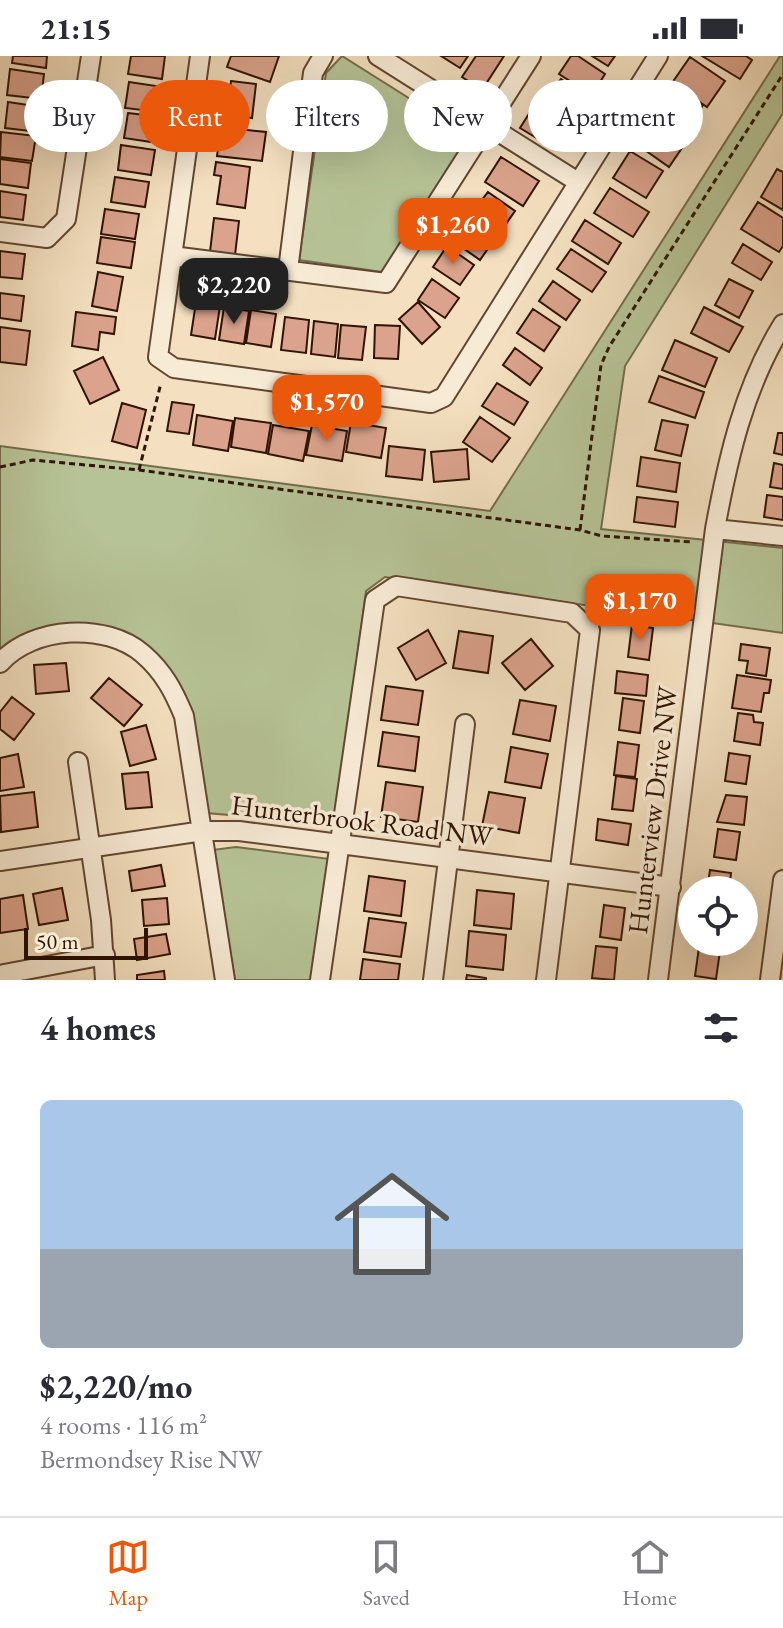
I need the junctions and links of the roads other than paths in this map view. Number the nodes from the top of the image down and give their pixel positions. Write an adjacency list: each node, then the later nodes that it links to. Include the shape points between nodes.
1 (91, 56): 12 (street, via 66,219 47,238)
2 (200, 56): 13 (street)
3 (323, 56): 14 (street, via 313,73)
4 (378, 56): 7 (street)
5 (531, 56): 8 (street)
6 (658, 56): 11 (street)
7 (415, 80)
8 (512, 84)
9 (512, 142): 11 (street)
10 (468, 152): 14 (street, via 386,283)
11 (578, 182): 13 (street, via 444,397 431,403 174,368 158,357)
12 (0, 232)
13 (172, 256): 14 (street)
14 (288, 270)
15 (783, 324): 16 (street, Hunterview Drive NW, via 739,421)
16 (715, 529): 17 (street); 28 (street, Hunterview Drive NW)
17 (783, 536)
18 (0, 663): 21 (street, via 31,640 71,632 107,637 142,653 172,686 184,716)
19 (465, 724): 24 (street)
20 (78, 762): 23 (street)
21 (203, 831): 22 (street, Hunterbrook Road NW); 23 (street, Hunterbrook Road NW); 32 (street)
22 (339, 842): 24 (street, Hunterbrook Road NW); 26 (street, via 375,600 396,586 572,613 590,630); 33 (street)
23 (91, 848): 25 (street, Hunterbrook Road NW); 29 (street)
24 (448, 858): 26 (street, Hunterbrook Road NW); 34 (street)
25 (0, 861)
26 (560, 873): 28 (street, Hunterbrook Road NW); 35 (street)
27 (783, 880): 37 (street)
28 (671, 887): 36 (street, Hunterview Drive NW)
29 (105, 955): 30 (street); 31 (street)
30 (0, 979)
31 (105, 980)
32 (225, 980)
33 (320, 980)
34 (433, 980)
35 (546, 980)
36 (658, 980)
37 (770, 980)

